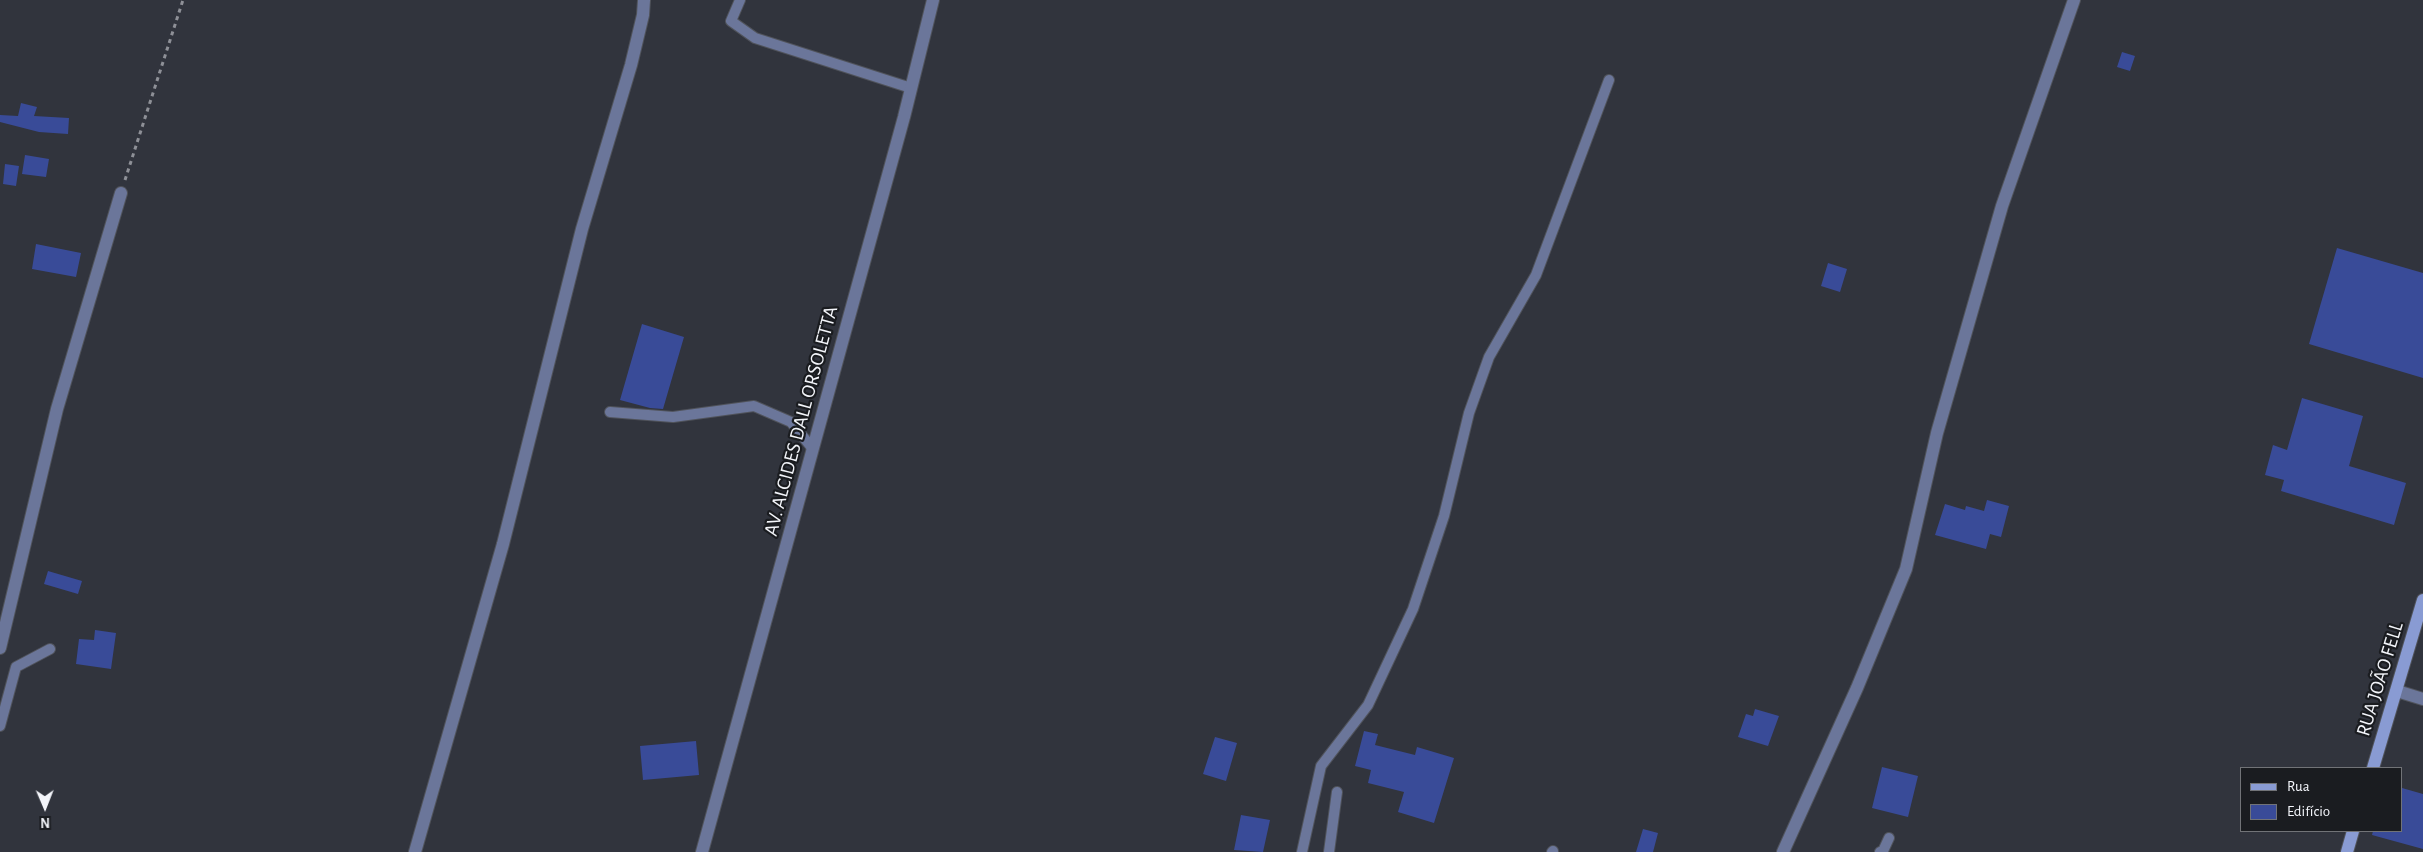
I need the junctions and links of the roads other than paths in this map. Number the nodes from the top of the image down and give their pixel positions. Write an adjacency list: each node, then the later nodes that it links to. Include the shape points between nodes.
1 (644, 0): 20 (street, via 631,65 582,229 503,544)
2 (740, 0): 6 (lane, via 731,21 755,38)
3 (933, 0): 6 (street, AV. ALCIDES DALL ORSOLETTA)
4 (2074, 0): 24 (street, via 2002,206 1936,433 1906,570)
5 (1609, 80): 22 (lane, via 1536,275 1489,357 1469,413 1444,516 1413,609 1368,705 1321,766)
6 (911, 88): 9 (street, AV. ALCIDES DALL ORSOLETTA)
7 (121, 193): 11 (street, via 57,409)
8 (610, 412): 9 (lane, via 673,417 754,406 791,422)
9 (812, 449): 21 (street, AV. ALCIDES DALL ORSOLETTA)
10 (2423, 600): 13 (main road, RUA JOÃO FELL)
11 (0, 648)
12 (50, 649): 15 (lane, via 16,667)
13 (2397, 691): 14 (street); 16 (main road, RUA JOÃO FELL)
14 (2423, 699)
15 (0, 726)
16 (2373, 767)
17 (1337, 792): 23 (lane)
18 (2353, 832): 26 (main road)
19 (1889, 838): 25 (lane)
20 (415, 852)
21 (702, 852)
22 (1302, 852)
23 (1329, 852)
24 (1783, 852)
25 (1880, 852)
26 (2347, 852)

